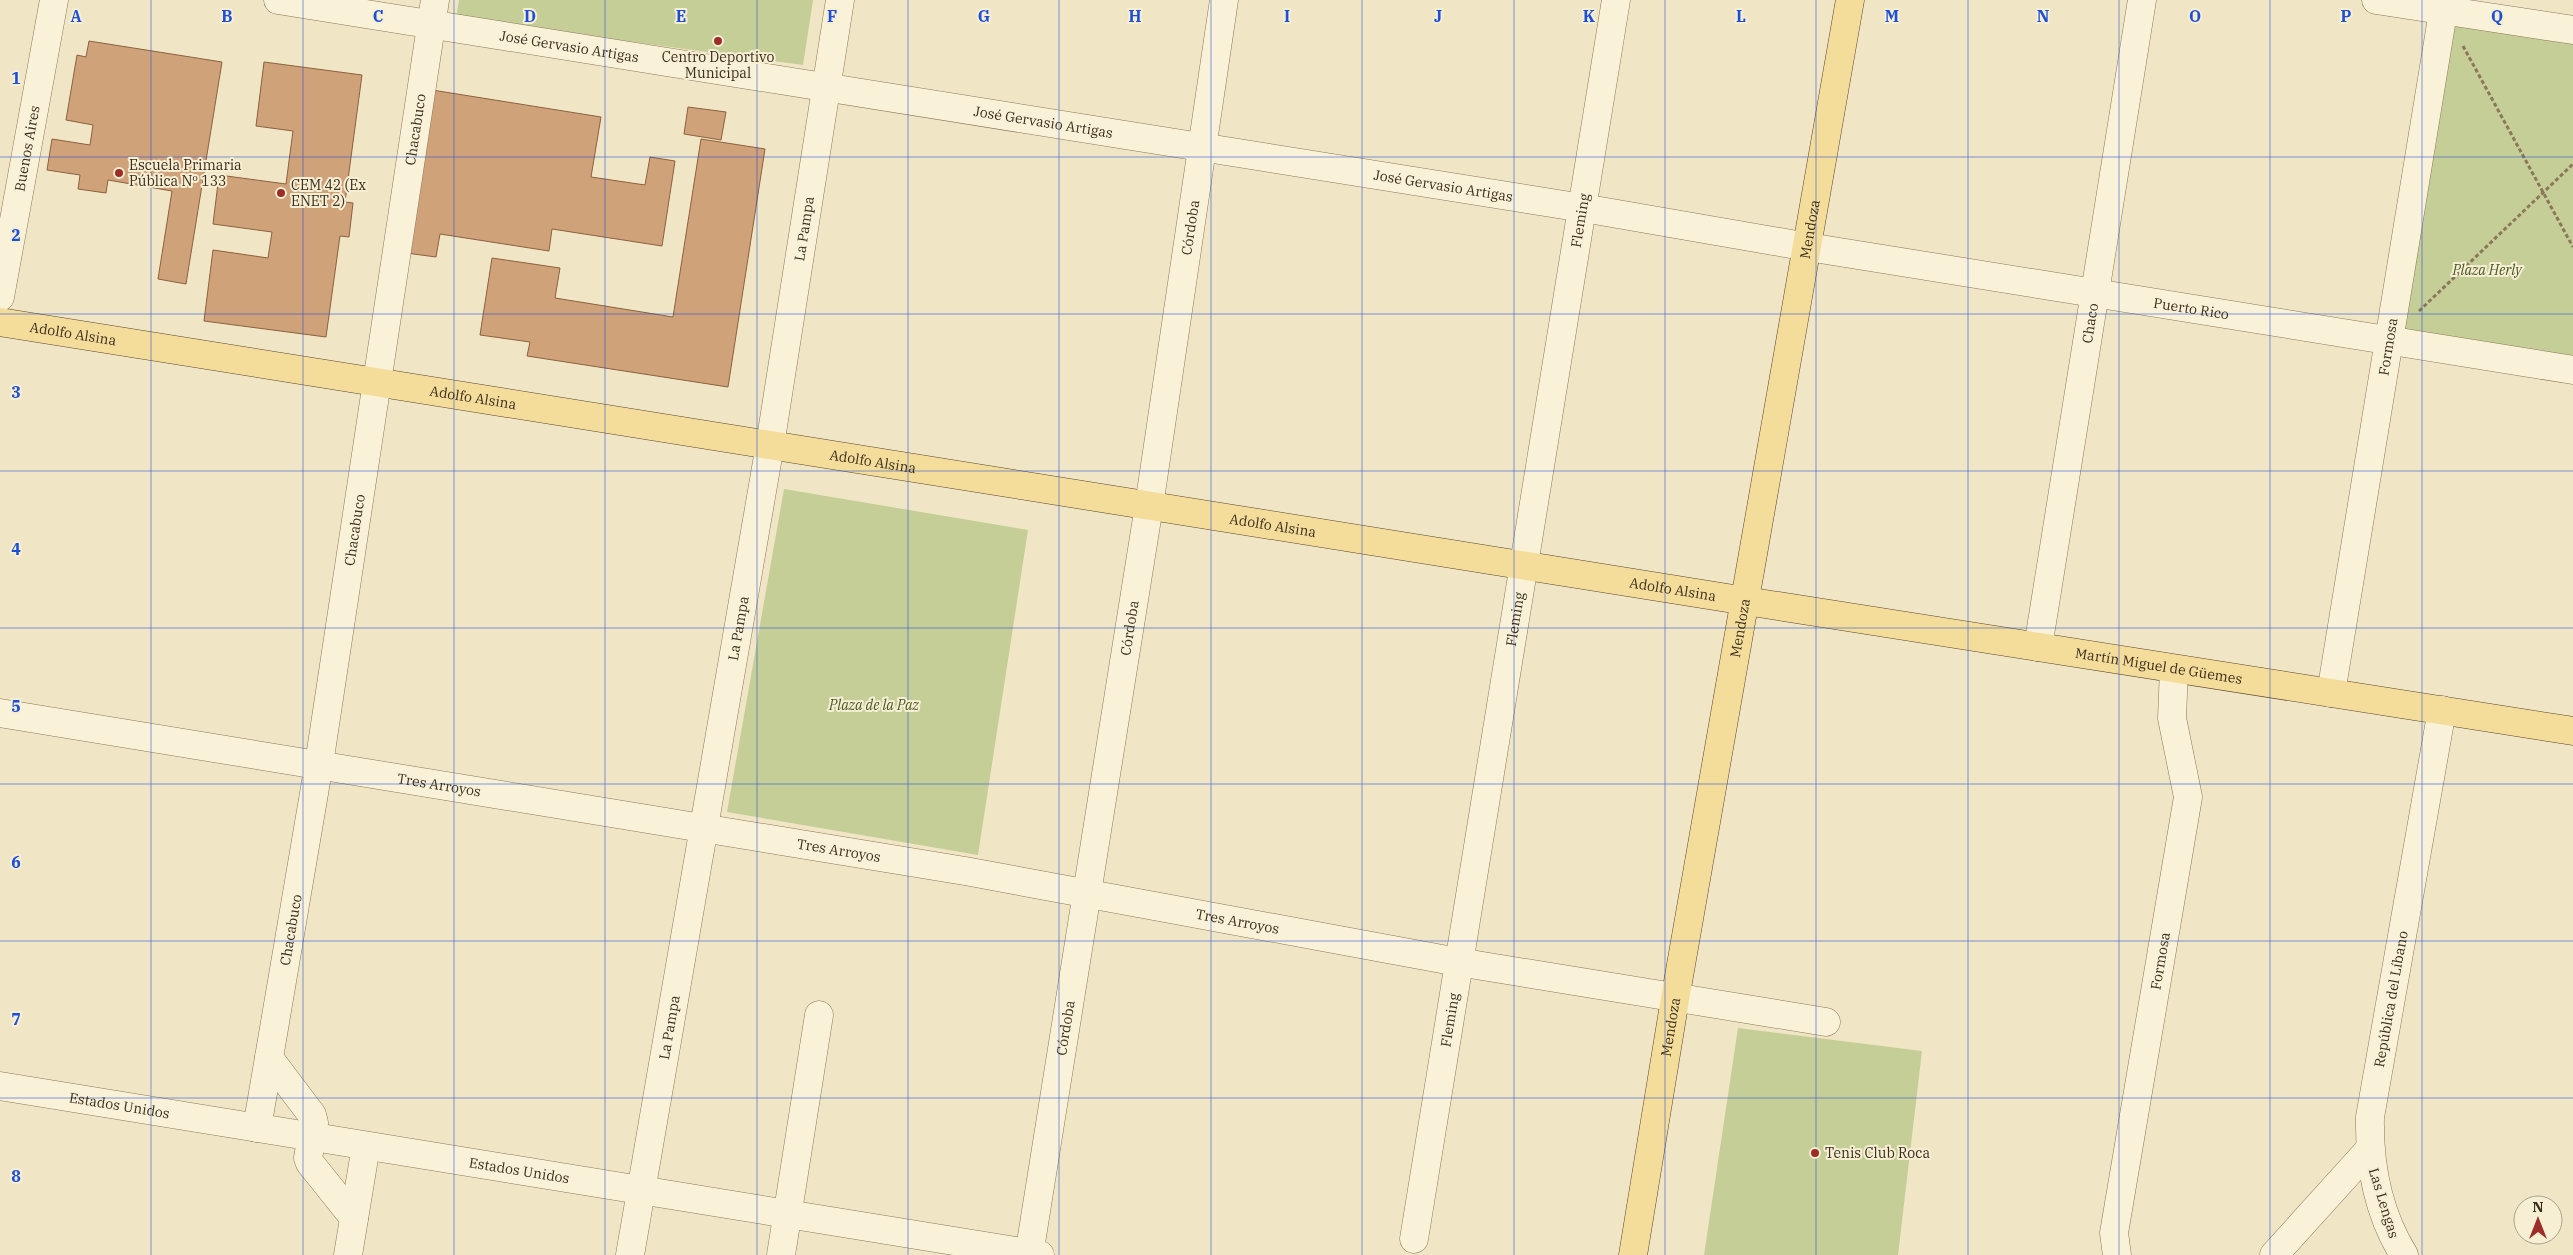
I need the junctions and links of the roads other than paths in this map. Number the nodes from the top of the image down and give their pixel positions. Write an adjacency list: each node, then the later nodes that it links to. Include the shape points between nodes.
1 (54, 0): 17 (street, Buenos Aires)
2 (278, 0): 10 (street, José Gervasio Artigas)
3 (840, 0): 12 (street, La Pampa)
4 (1224, 0): 13 (street, Córdoba)
5 (1616, 0): 14 (street, Fleming)
6 (1850, 0): 15 (main road, Mendoza)
7 (2142, 0): 16 (street, Chaco)
8 (2376, 0): 9 (street)
9 (2444, 5): 11 (street); 19 (street, Formosa)
10 (433, 12): 12 (street, José Gervasio Artigas); 21 (street, Chacabuco)
11 (2573, 30)
12 (826, 88): 13 (street, José Gervasio Artigas); 22 (street, La Pampa)
13 (1202, 148): 14 (street, José Gervasio Artigas); 23 (street, Córdoba)
14 (1583, 208): 15 (street, José Gervasio Artigas); 24 (street, Fleming)
15 (1808, 247): 16 (street, Puerto Rico); 25 (main road, Mendoza)
16 (2095, 294): 19 (street, Puerto Rico); 26 (street, Chaco)
17 (0, 297)
18 (0, 322): 21 (main road, Adolfo Alsina)
19 (2388, 341): 20 (street, Puerto Rico); 28 (street, Formosa)
20 (2573, 370)
21 (377, 382): 22 (main road, Adolfo Alsina); 32 (street, Chacabuco)
22 (770, 445): 23 (main road, Adolfo Alsina); 33 (street, La Pampa)
23 (1149, 506): 24 (main road, Adolfo Alsina); 34 (street, Córdoba)
24 (1524, 566): 25 (main road, Adolfo Alsina); 35 (street, Fleming)
25 (1746, 601): 26 (main road, Martín Miguel de Güemes); 36 (main road, Mendoza)
26 (2038, 647): 27 (main road, Martín Miguel de Güemes)
27 (2174, 668): 28 (main road, Martín Miguel de Güemes); 54 (street, Formosa, via 2172,718 2188,797 2114,1233)
28 (2331, 693): 29 (main road, Martín Miguel de Güemes)
29 (2442, 710): 31 (main road, Martín Miguel de Güemes); 44 (street, República del Líbano, via 2370,1117)
30 (0, 713): 32 (street, Tres Arroyos)
31 (2573, 731)
32 (319, 764): 33 (street, Tres Arroyos); 39 (street, Chacabuco)
33 (704, 828): 34 (street, Tres Arroyos); 45 (street, La Pampa)
34 (1085, 893): 35 (street, Tres Arroyos); 49 (street, Córdoba)
35 (1458, 962): 36 (street, Tres Arroyos); 48 (street, Fleming)
36 (1675, 999): 38 (street, Tres Arroyos); 53 (main road, Mendoza)
37 (819, 1015): 46 (street)
38 (1826, 1022)
39 (269, 1058): 41 (street, Chacabuco); 42 (street, via 312,1115)
40 (0, 1086): 41 (street, Estados Unidos)
41 (257, 1128): 42 (street, Estados Unidos)
42 (312, 1137): 43 (street, Estados Unidos); 47 (street, via 310,1164)
43 (366, 1146): 45 (street, Estados Unidos); 47 (street)
44 (2369, 1150): 55 (street); 56 (street, Las Lengas, via 2392,1236)
45 (640, 1190): 46 (street, Estados Unidos); 51 (street, La Pampa)
46 (788, 1214): 49 (street, Estados Unidos); 52 (street)
47 (354, 1218): 50 (street)
48 (1414, 1239)
49 (1033, 1254)
50 (348, 1255)
51 (630, 1255)
52 (781, 1255)
53 (1633, 1255)
54 (2117, 1255)
55 (2274, 1255)
56 (2404, 1255)

